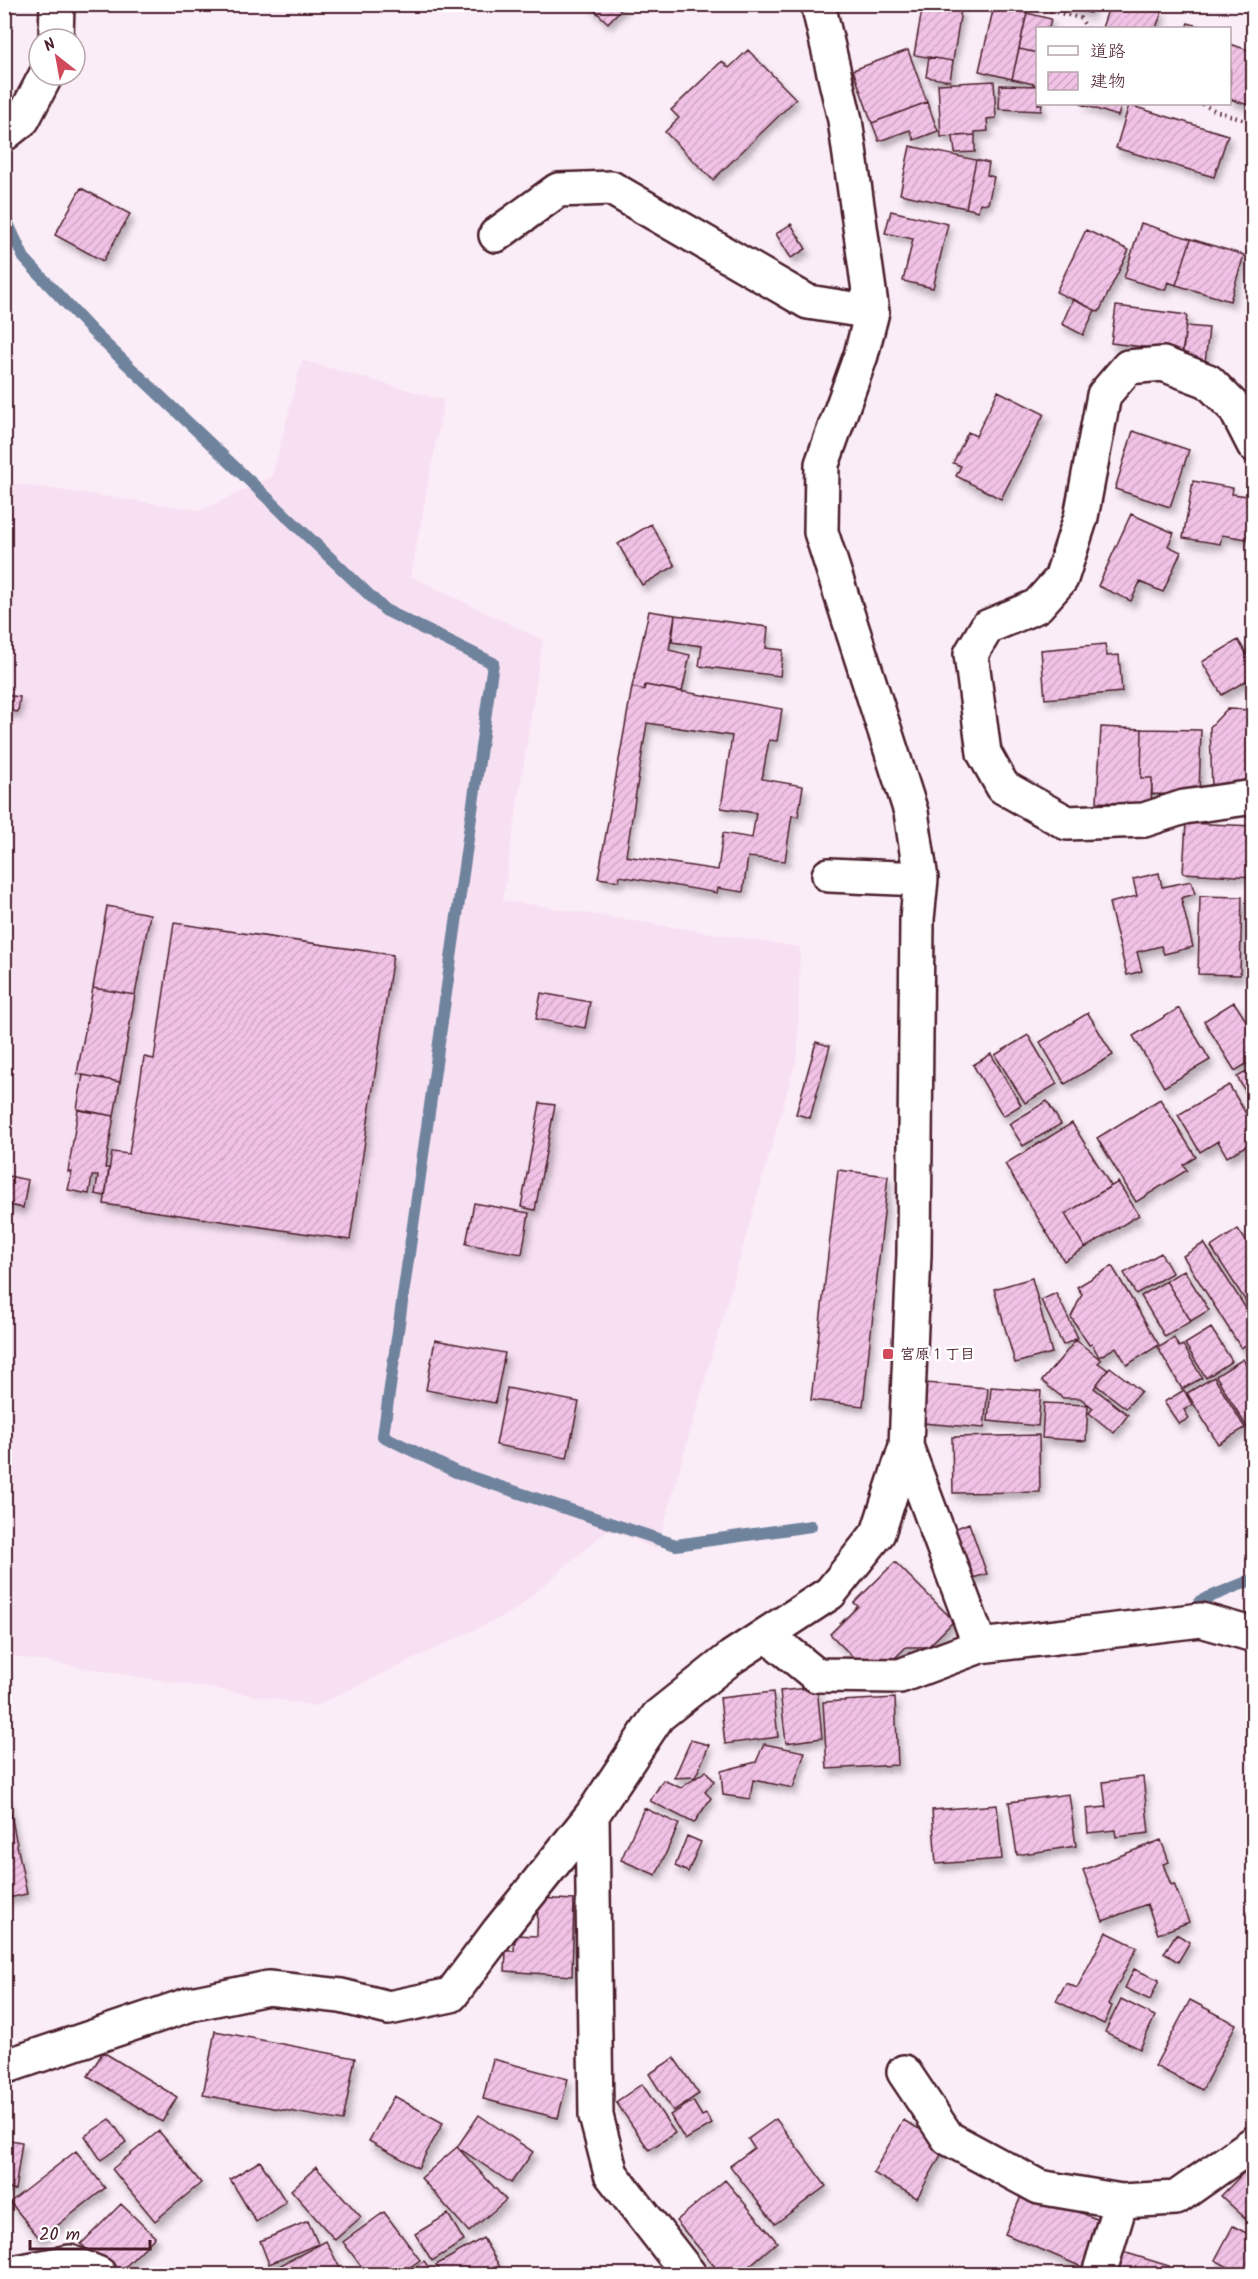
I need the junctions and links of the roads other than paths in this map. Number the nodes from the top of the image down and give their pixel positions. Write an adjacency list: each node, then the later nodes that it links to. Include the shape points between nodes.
1 (57, 4): 3 (street)
2 (818, 4): 7 (street, via 845,120)
3 (56, 27)
4 (40, 87): 5 (street, via 23,119)
5 (4, 134)
6 (496, 235): 7 (street, via 558,190 611,188 808,302)
7 (872, 312): 11 (street, via 861,356 822,464 821,532 911,812)
8 (1254, 446): 9 (street, via 1235,408 1208,381 1163,364 1128,368 1104,394 1081,517 1061,579 1037,606 987,627 971,654 984,753 998,779 1003,787 1067,823 1144,820 1184,807)
9 (1254, 797)
10 (829, 875): 11 (street)
11 (921, 879): 12 (street)
12 (906, 1446): 13 (street, via 878,1533 830,1593); 15 (street)
13 (767, 1635): 15 (street, via 816,1675 900,1676); 16 (street, via 732,1657 658,1716)
14 (1254, 1635): 15 (street, via 1201,1620)
15 (980, 1646)
16 (592, 1815): 17 (street, via 451,1995 389,2008 341,1996 268,1988 191,2004); 23 (street, via 596,2116 610,2174)
17 (4, 2067)
18 (904, 2072): 20 (street, via 948,2138 1039,2187)
19 (1254, 2143): 20 (street, via 1176,2198)
20 (1120, 2201): 24 (street)
21 (7, 2274): 22 (street, via 70,2262)
22 (99, 2274)
23 (689, 2274)
24 (1099, 2274)

